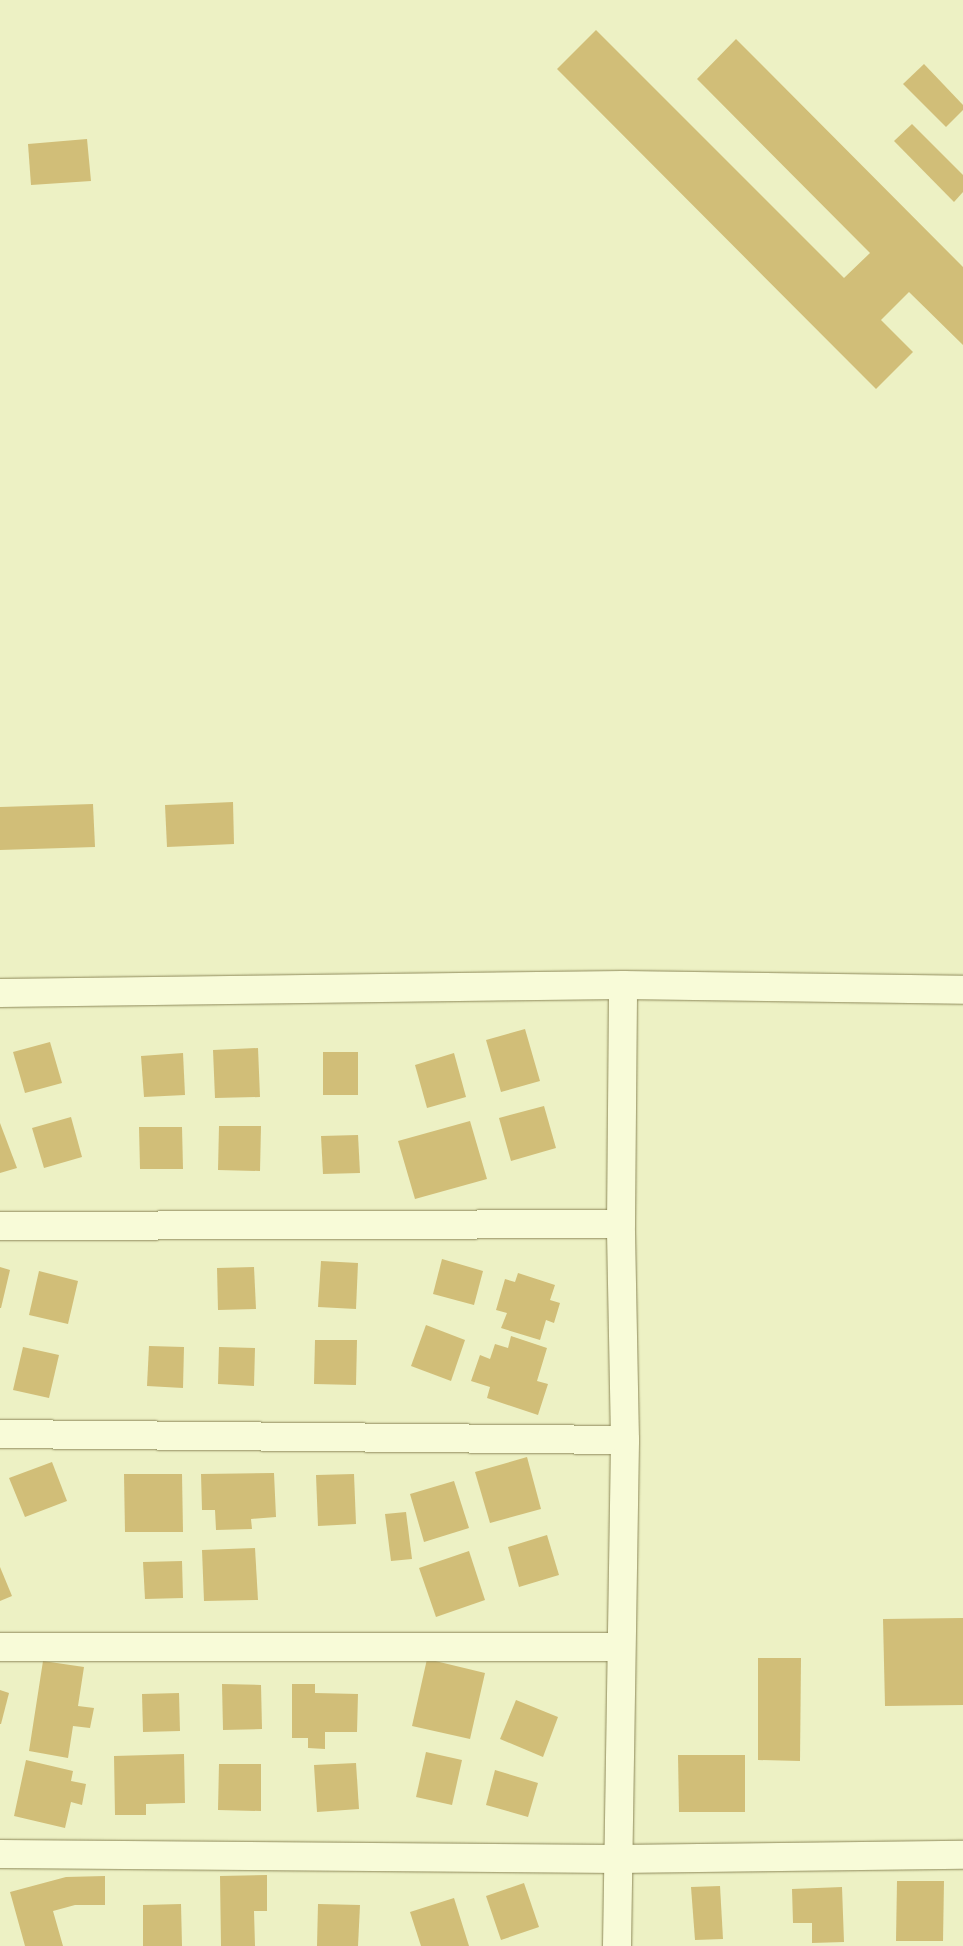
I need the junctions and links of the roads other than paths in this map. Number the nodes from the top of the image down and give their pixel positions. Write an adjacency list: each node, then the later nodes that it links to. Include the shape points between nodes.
1 (623, 985): 2 (street); 3 (street); 4 (street)
2 (963, 990)
3 (0, 993)
4 (621, 1224): 5 (street); 7 (street)
5 (0, 1226)
6 (0, 1434): 7 (street)
7 (625, 1440): 8 (street)
8 (620, 1647): 9 (street); 12 (street)
9 (0, 1648)
10 (0, 1854): 12 (street)
11 (963, 1856): 12 (street)
12 (618, 1859): 13 (street)
13 (617, 1946)

